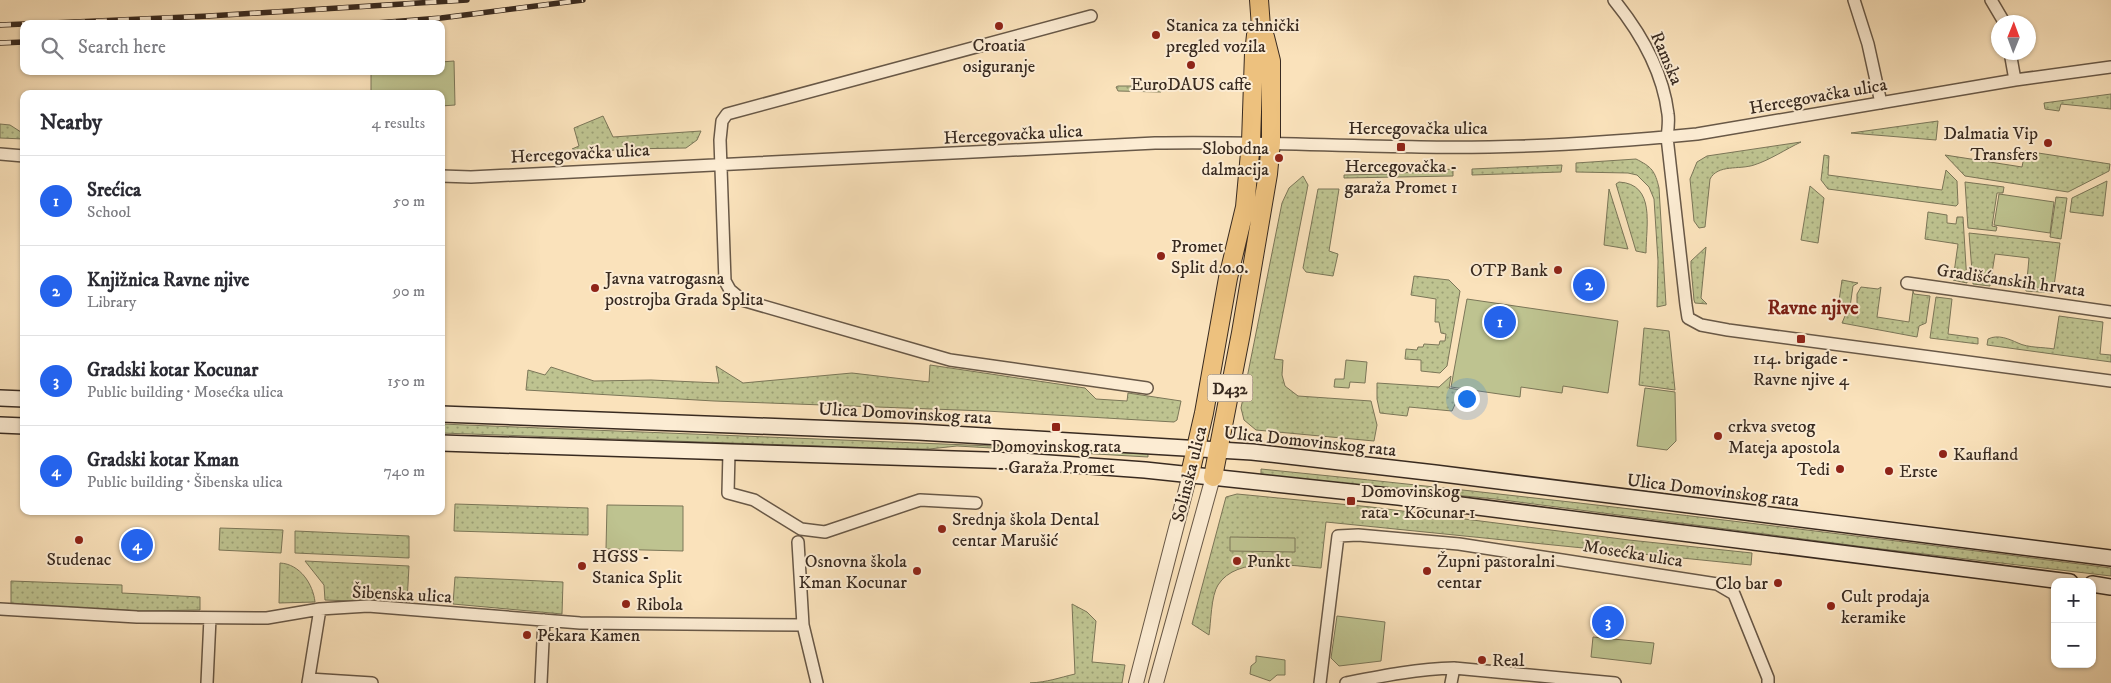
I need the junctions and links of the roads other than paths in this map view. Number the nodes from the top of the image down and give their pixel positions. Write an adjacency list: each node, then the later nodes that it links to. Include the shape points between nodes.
1 (1259, 0): 7 (main road, Solinska ulica / D432)
2 (1614, 0): 12 (street, Ramska, via 1632,23 1660,77 1669,115)
3 (1854, 0): 11 (street)
4 (1991, 0): 5 (street)
5 (2000, 15)
6 (1091, 16): 17 (street, via 727,114 722,121)
7 (1261, 27): 13 (main road, Solinska ulica / D432, via 1256,35 1254,53); 14 (main road, Solinska ulica / D432, via 1271,61)
8 (2011, 60): 10 (street)
9 (2111, 67): 10 (street, Hercegovačka ulica)
10 (2015, 80): 11 (street, Hercegovačka ulica)
11 (1881, 103): 12 (street, Hercegovačka ulica)
12 (1667, 137): 14 (street, Hercegovačka ulica, via 1422,148); 21 (street, Ramska, via 1686,305 1688,318 1693,322 1728,330)
13 (1251, 142): 14 (street, Hercegovačka ulica); 17 (street, Hercegovačka ulica, via 1155,143); 29 (main road, Solinska ulica / D432, via 1244,207)
14 (1271, 142): 30 (main road, Solinska ulica / D432, via 1253,266)
15 (0, 154): 16 (street)
16 (20, 156)
17 (720, 163): 18 (street, Hercegovačka ulica); 22 (street, via 725,281 736,297 950,360)
18 (445, 176)
19 (1907, 283): 20 (street, Gradišćanskih hrvata)
20 (2111, 312)
21 (2111, 381)
22 (1148, 388)
23 (0, 398): 24 (main road)
24 (20, 399)
25 (445, 414): 29 (main road, Ulica Domovinskog rata, via 908,431)
26 (0, 426): 27 (main road)
27 (20, 426)
28 (445, 443): 31 (main road)
29 (1197, 448): 30 (main road, Ulica Domovinskog rata); 32 (main road, Solinska ulica / D432)
30 (1218, 450): 33 (main road, Solinska ulica / D432); 36 (main road, Ulica Domovinskog rata, via 1435,473)
31 (730, 452): 32 (main road, via 1021,461); 34 (street, via 728,493 754,500 801,529 825,532 920,500)
32 (1190, 474): 33 (main road); 51 (street, Solinska ulica)
33 (1214, 477): 37 (main road, via 1398,497); 52 (street, Solinska ulica)
34 (976, 502)
35 (798, 542): 44 (street)
36 (2111, 558)
37 (2051, 580)
38 (2096, 585): 39 (main road)
39 (2111, 587)
40 (0, 609): 42 (street, Šibenska ulica)
41 (320, 609): 42 (street, Šibenska ulica, via 267,618); 43 (street, Šibenska ulica, via 368,606); 46 (street)
42 (210, 618): 47 (street)
43 (544, 620): 44 (street, Šibenska ulica); 49 (street)
44 (803, 625): 50 (street)
45 (1454, 668): 54 (street, via 1431,668); 55 (street); 56 (street)
46 (309, 681): 48 (street)
47 (207, 683)
48 (372, 683)
49 (541, 683)
50 (818, 683)
51 (1136, 683)
52 (1156, 683)
53 (1320, 683): 57 (street, Mosećka ulica, via 1338,536 1459,544 1717,584 1734,594)
54 (1346, 683)
55 (1451, 683)
56 (1615, 683)
57 (1768, 683)

